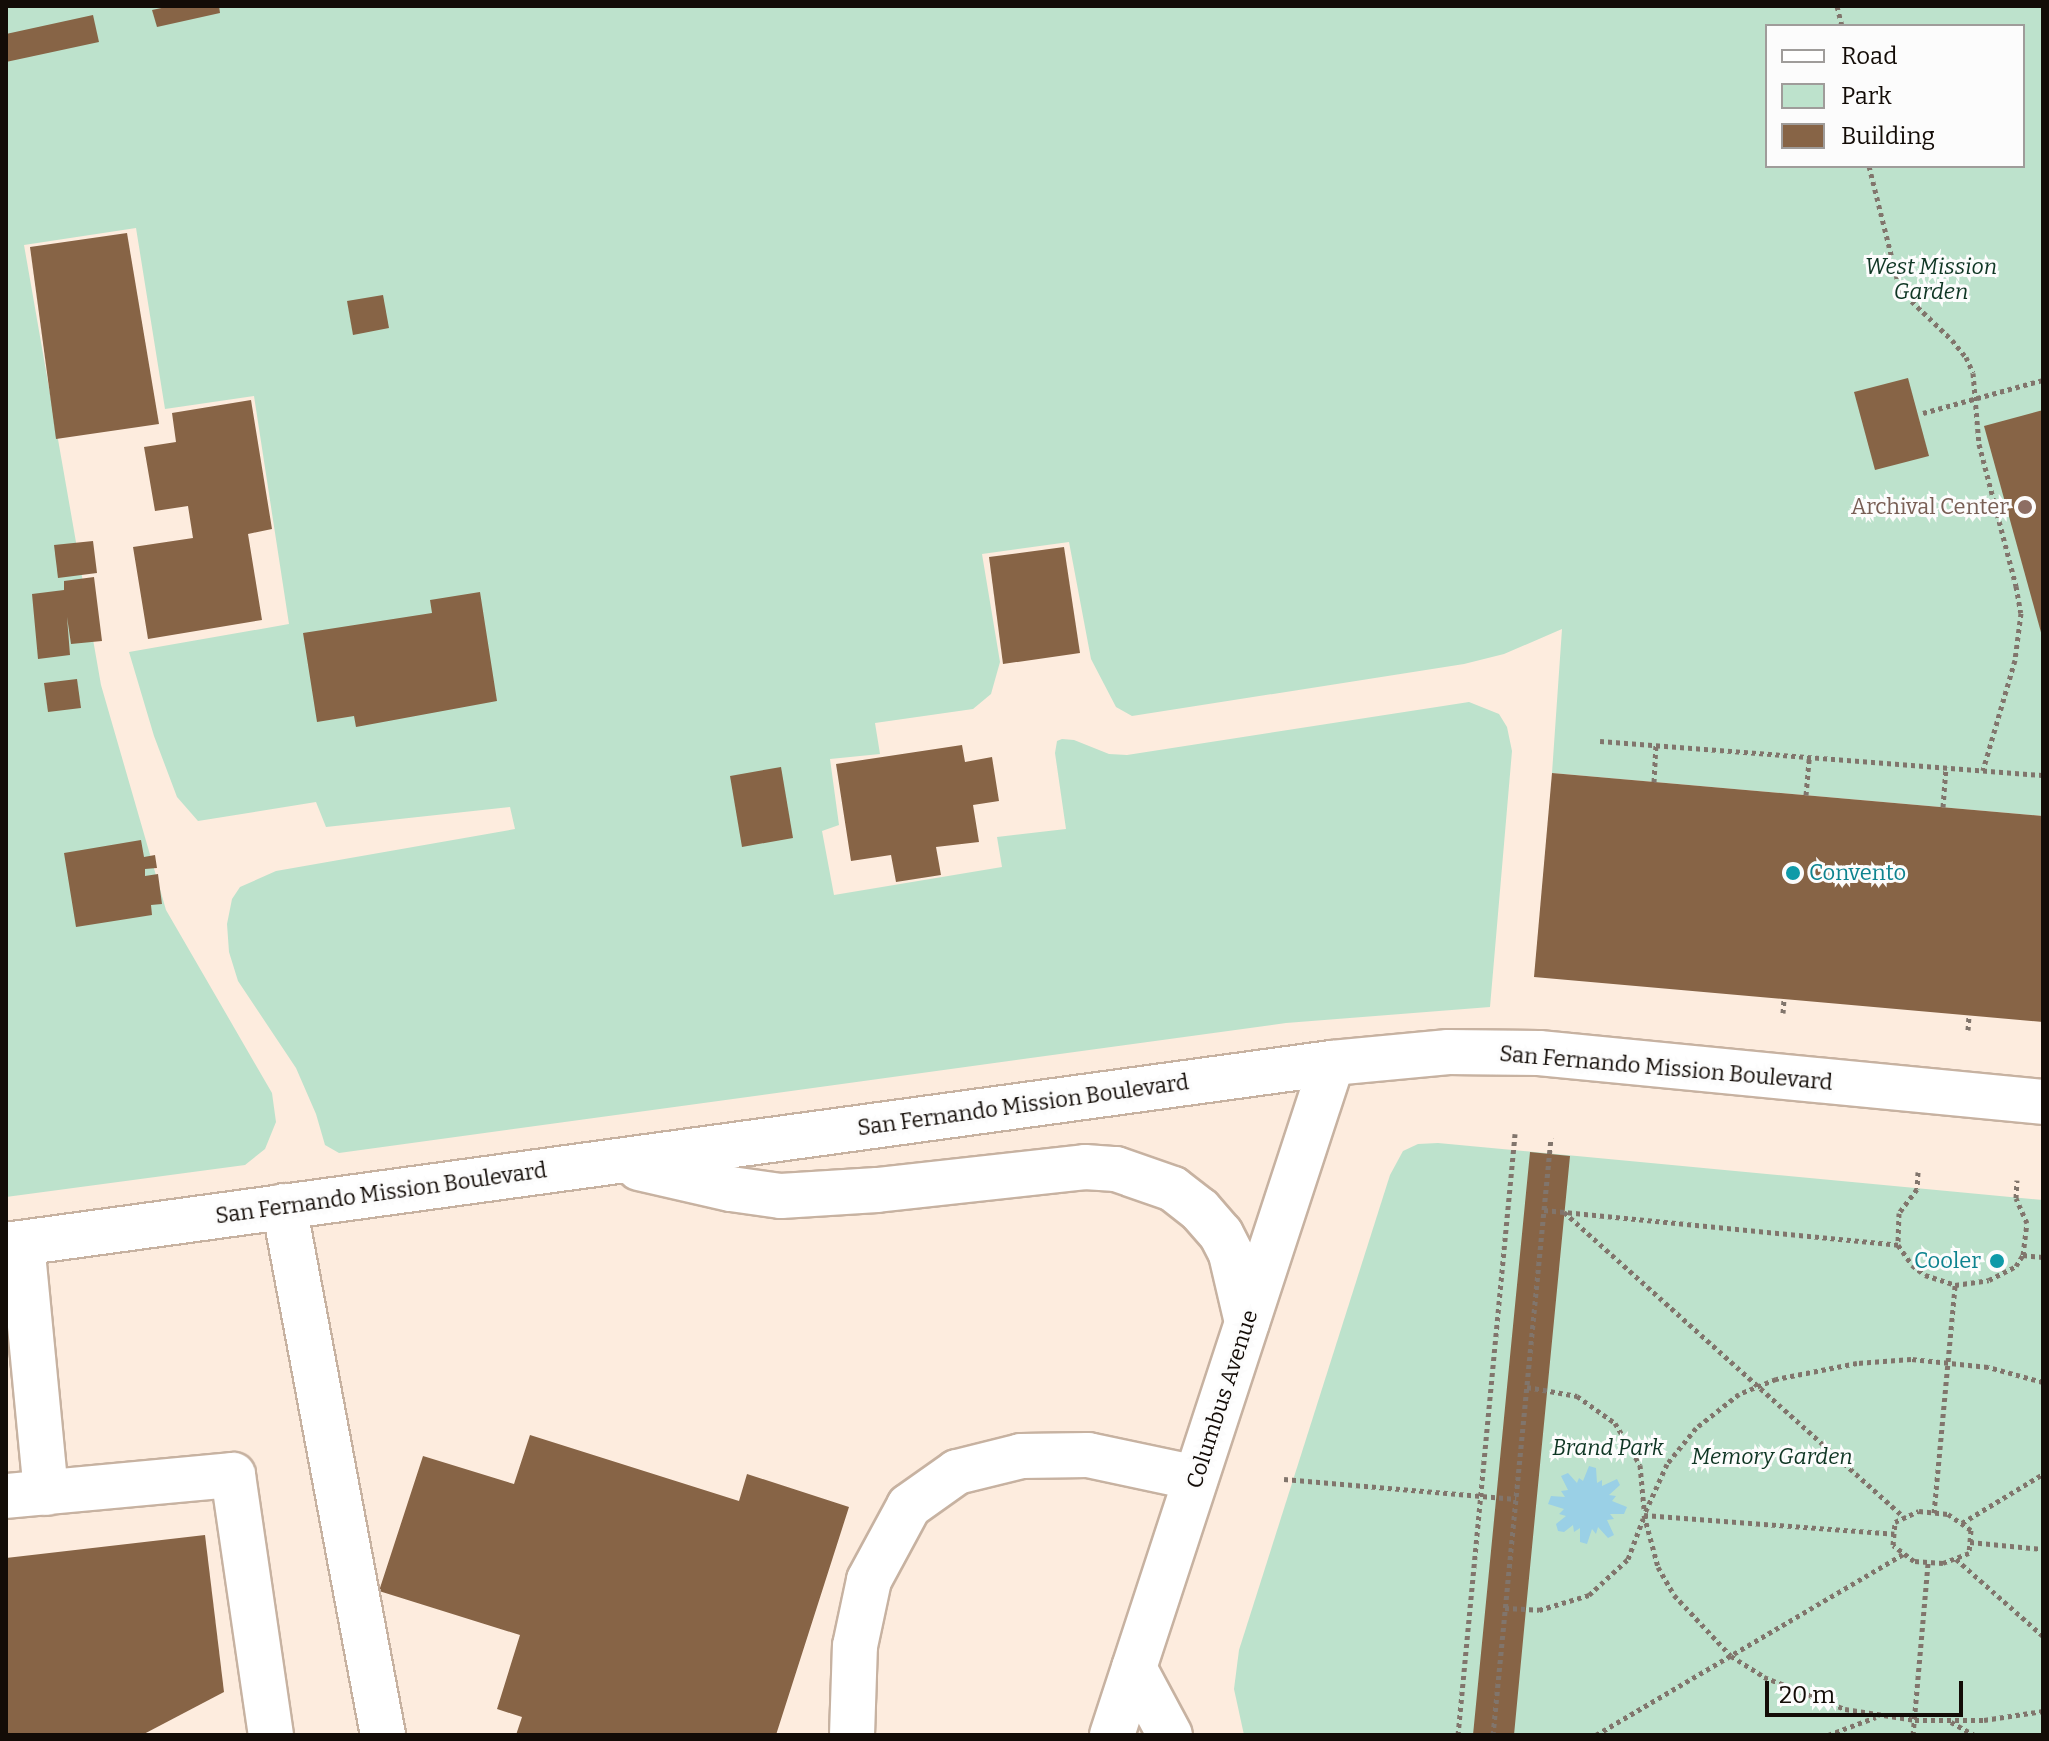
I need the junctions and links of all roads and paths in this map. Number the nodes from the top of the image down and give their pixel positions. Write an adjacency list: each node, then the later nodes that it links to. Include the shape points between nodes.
1 (1870, 168): 3 (path, via 1900,290 1966,357)
2 (2043, 380): 3 (path)
3 (1977, 398): 4 (path); 9 (path, via 1979,444 2021,613 2015,660)
4 (1923, 413)
5 (1600, 741): 6 (path)
6 (1656, 745): 7 (path); 11 (path)
7 (1809, 757): 8 (path); 12 (path)
8 (1946, 767): 9 (path); 13 (path)
9 (1983, 770): 10 (path)
10 (2043, 775)
11 (1654, 782)
12 (1806, 795)
13 (1943, 807)
14 (1784, 998): 15 (path)
15 (1783, 1013)
16 (1969, 1016): 17 (path)
17 (1968, 1030)
18 (1332, 1063): 19 (main road, San Fernando Mission Boulevard, via 1448,1052 1539,1053); 22 (main road, San Fernando Mission Boulevard); 33 (main road, Columbus Avenue)
19 (2043, 1102)
20 (1515, 1134): 42 (path)
21 (1551, 1138): 26 (path)
22 (609, 1162): 25 (main road, San Fernando Mission Boulevard); 33 (main road, via 781,1196 1085,1167 1116,1169 1173,1189 1214,1226 1231,1254)
23 (1918, 1172): 29 (path, via 1917,1189 1899,1213)
24 (2017, 1180): 30 (path, via 2016,1198 2027,1223)
25 (284, 1206): 28 (main road, San Fernando Mission Boulevard); 63 (main road)
26 (1544, 1210): 27 (path); 37 (path)
27 (1564, 1212): 29 (path); 36 (path)
28 (14, 1244): 41 (main road)
29 (1898, 1245): 32 (path, via 1925,1275)
30 (2023, 1255): 31 (path); 32 (path, via 1997,1277)
31 (2043, 1257)
32 (1955, 1285): 34 (path)
33 (1247, 1322): 39 (main road, Columbus Avenue)
34 (1949, 1363): 35 (path); 36 (path, via 1857,1363); 44 (path)
35 (2043, 1382)
36 (1757, 1386): 45 (path, via 1696,1428 1667,1464); 46 (path)
37 (1527, 1387): 43 (path); 45 (path, via 1577,1396 1615,1423 1640,1465)
38 (2043, 1474): 47 (path)
39 (1196, 1478): 57 (main road, Columbus Avenue); 64 (main road, via 1088,1455 1021,1456 957,1472 909,1506 869,1580 855,1646)
40 (1284, 1479): 42 (path)
41 (26, 1494): 62 (main road, via 233,1475)
42 (1480, 1496): 43 (path); 67 (path)
43 (1516, 1499): 54 (path)
44 (1934, 1513): 46 (path, via 1919,1511); 47 (path)
45 (1644, 1515): 48 (path); 54 (path, via 1628,1559 1589,1595 1539,1610); 56 (path, via 1658,1567 1674,1595)
46 (1905, 1518): 48 (path, via 1895,1522)
47 (1962, 1523): 49 (path, via 1971,1530)
48 (1894, 1534): 51 (path, via 1893,1545)
49 (1970, 1542): 50 (path); 52 (path, via 1969,1553)
50 (2043, 1549)
51 (1903, 1554): 53 (path); 56 (path)
52 (1956, 1559): 53 (path); 55 (path)
53 (1928, 1562): 60 (path)
54 (1505, 1608): 68 (path)
55 (2043, 1636)
56 (1731, 1656): 59 (path, via 1821,1702); 69 (path)
57 (1134, 1668): 65 (main road, Columbus Avenue); 66 (main road)
58 (2043, 1711): 61 (path)
59 (1879, 1716): 60 (path); 70 (path)
60 (1915, 1720): 61 (path); 71 (path)
61 (1949, 1722): 72 (path)
62 (271, 1735)
63 (383, 1735)
64 (852, 1735)
65 (1112, 1735)
66 (1170, 1735)
67 (1458, 1735)
68 (1493, 1735)
69 (1596, 1735)
70 (1828, 1735)
71 (1913, 1735)
72 (1974, 1735)

